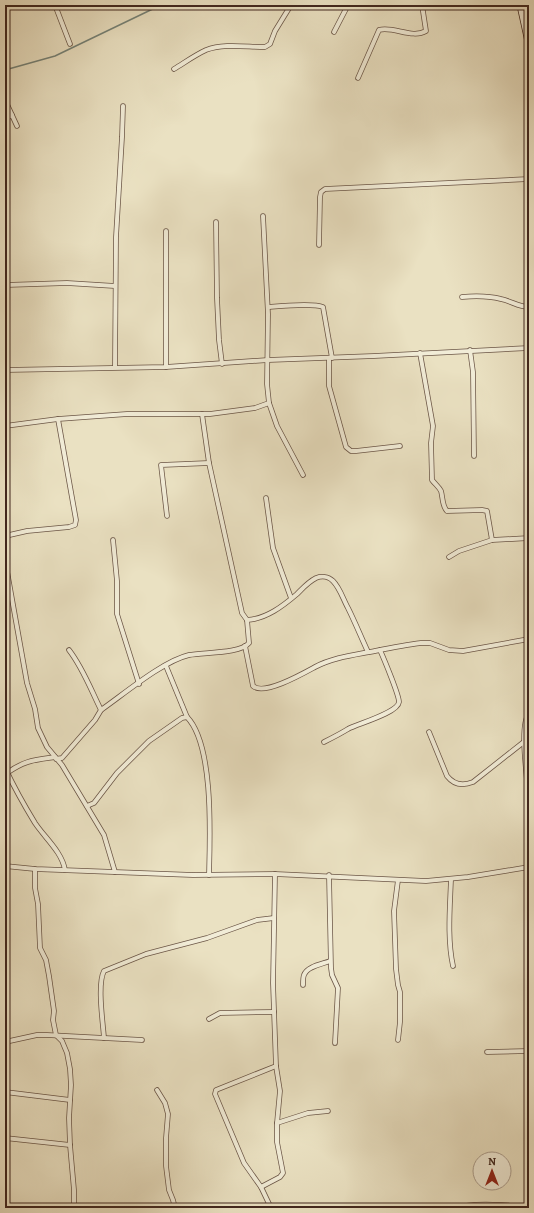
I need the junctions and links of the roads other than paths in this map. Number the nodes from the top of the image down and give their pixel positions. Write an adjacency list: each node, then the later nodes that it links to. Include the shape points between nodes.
1 (55, 5): 9 (street)
2 (291, 5): 11 (street, via 268,46 212,48)
3 (348, 5): 8 (street)
4 (422, 5): 12 (street, via 426,32 417,34 379,30)
5 (520, 5): 10 (main road)
6 (526, 5): 7 (main road)
7 (529, 17)
8 (334, 32)
9 (70, 44)
10 (529, 46)
11 (174, 69)
12 (358, 78)
13 (5, 100): 15 (street)
14 (123, 106): 26 (street)
15 (12, 115): 16 (street); 17 (street)
16 (5, 119)
17 (17, 126)
18 (529, 179): 23 (street, via 325,189 320,196)
19 (5, 207): 24 (street)
20 (264, 216): 28 (street)
21 (216, 222): 35 (street, via 217,298)
22 (166, 231): 36 (street)
23 (319, 245)
24 (5, 251): 25 (street)
25 (6, 284): 26 (street, via 67,283); 38 (street)
26 (115, 286): 37 (street)
27 (462, 297): 29 (street, via 501,299)
28 (268, 307): 33 (street, via 323,307); 34 (street)
29 (529, 307)
30 (529, 348): 31 (street)
31 (470, 350): 32 (street); 44 (street, via 473,372)
32 (420, 353): 33 (street); 52 (street, via 433,426 430,443 432,480 441,493 447,511 487,511)
33 (331, 358): 34 (street); 43 (street, via 329,386 346,447 356,451)
34 (268, 360): 35 (street); 39 (street)
35 (222, 364): 36 (street)
36 (166, 367): 37 (street)
37 (115, 368): 38 (street)
38 (6, 370)
39 (269, 403): 40 (street, via 256,408); 46 (street, via 277,426)
40 (202, 414): 41 (street, via 127,414); 45 (street)
41 (58, 419): 42 (street); 49 (street, via 75,525)
42 (5, 426)
43 (400, 446)
44 (474, 456)
45 (209, 463): 48 (street, via 161,465); 56 (street, via 242,613)
46 (303, 475)
47 (266, 498): 55 (street, via 274,548)
48 (167, 516)
49 (5, 536)
50 (529, 538): 52 (street)
51 (113, 540): 63 (street, via 117,614)
52 (492, 540): 53 (street)
53 (449, 557)
54 (5, 560): 72 (street, via 27,683 38,728 47,747)
55 (291, 598): 56 (street, via 264,617); 61 (street, via 314,579 329,578 340,592)
56 (247, 620): 58 (street, via 249,643)
57 (529, 639): 60 (street, via 463,651 446,650 430,643)
58 (245, 646): 61 (street, via 253,686 257,689 283,683 336,659); 62 (street, via 223,652 188,655)
59 (69, 650): 66 (street, via 84,672)
60 (380, 650): 61 (street); 71 (street, via 397,692 398,706)
61 (368, 652)
62 (166, 666): 64 (street); 68 (street)
63 (137, 675): 64 (street); 65 (street)
64 (144, 680): 65 (street)
65 (139, 684): 66 (street)
66 (101, 710): 72 (street, via 62,758)
67 (529, 714): 70 (street, via 525,722)
68 (187, 717): 76 (street, via 149,741 117,773 94,803); 84 (street, via 200,742 206,767)
69 (429, 732): 70 (street, via 447,776 459,784 473,782)
70 (525, 741): 75 (street)
71 (324, 742)
72 (56, 758): 74 (street, via 27,762); 76 (street)
73 (5, 768): 74 (street)
74 (7, 773): 82 (street, via 28,811 54,847)
75 (529, 805)
76 (87, 806): 83 (street, via 107,841)
77 (529, 809): 78 (street)
78 (527, 815)
79 (5, 866): 81 (street)
80 (529, 866): 87 (street)
81 (35, 869): 82 (street); 95 (street, via 38,934 49,976)
82 (65, 870): 83 (street)
83 (115, 872): 84 (street)
84 (209, 874): 85 (street)
85 (275, 874): 86 (street); 89 (street)
86 (329, 875): 88 (street); 90 (street)
87 (451, 879): 88 (street); 91 (street, via 450,930)
88 (398, 880): 98 (street, via 394,911 396,969 400,992)
89 (274, 918): 93 (street); 96 (street, via 257,920 207,938 146,954 104,971 101,1001)
90 (330, 961): 92 (street, via 307,971); 100 (street, via 338,988)
91 (453, 966)
92 (303, 985)
93 (274, 1012): 94 (street, via 220,1013); 103 (street)
94 (208, 1019)
95 (56, 1035): 96 (street); 99 (street); 106 (street, via 62,1041 68,1057)
96 (104, 1038): 97 (street)
97 (142, 1040)
98 (398, 1040)
99 (5, 1042)
100 (335, 1043)
101 (529, 1051): 102 (street)
102 (486, 1052)
103 (276, 1066): 108 (street, via 280,1091); 111 (street, via 216,1090 215,1094 244,1163)
104 (157, 1090): 113 (street, via 168,1114 166,1166 169,1190)
105 (5, 1092): 106 (street)
106 (70, 1100): 110 (street)
107 (328, 1111): 108 (street, via 308,1113)
108 (277, 1123): 111 (street, via 277,1142 283,1174)
109 (5, 1138): 110 (street)
110 (70, 1145): 112 (street)
111 (261, 1187): 114 (street)
112 (74, 1208)
113 (175, 1208)
114 (271, 1208)
115 (457, 1208): 116 (street, via 479,1205)
116 (529, 1208)

